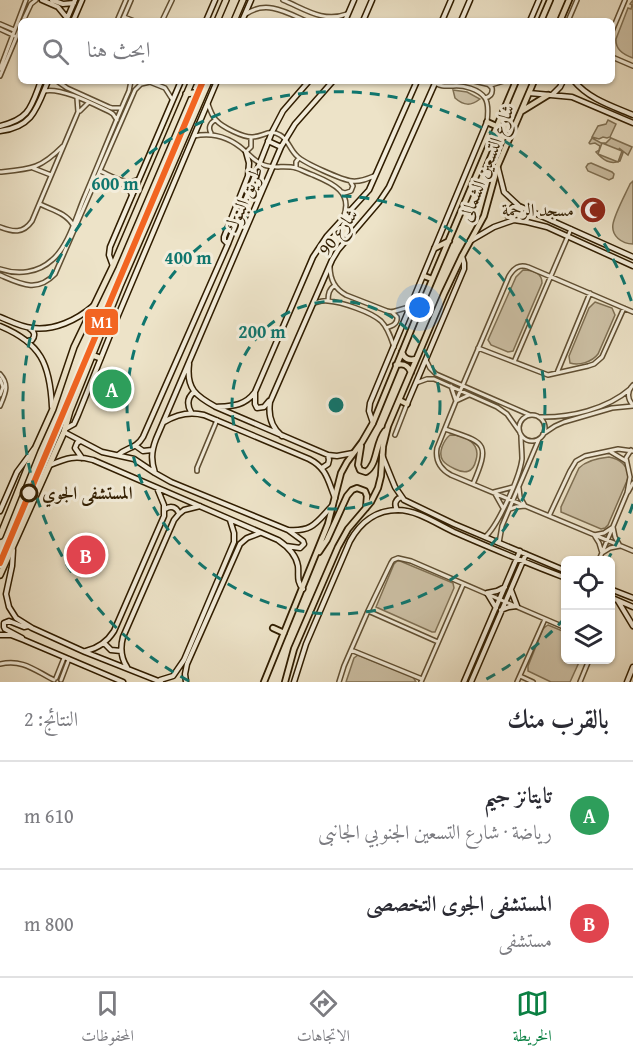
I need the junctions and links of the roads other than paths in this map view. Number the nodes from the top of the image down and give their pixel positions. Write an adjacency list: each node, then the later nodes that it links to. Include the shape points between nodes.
1 (26, 0): 25 (street)
2 (36, 0): 26 (street)
3 (42, 0): 27 (street, via 58,7)
4 (52, 0): 22 (street, via 63,4)
5 (82, 0): 29 (street)
6 (128, 0): 30 (street)
7 (172, 0): 31 (street)
8 (215, 0): 32 (street)
9 (226, 0): 33 (highway)
10 (243, 0): 34 (highway)
11 (251, 0): 24 (street)
12 (283, 0): 37 (street)
13 (354, 0): 23 (street)
14 (372, 0): 40 (street)
15 (451, 0): 41 (street)
16 (470, 0): 42 (street)
17 (539, 0): 43 (street)
18 (550, 0): 44 (main road)
19 (569, 0): 45 (main road)
20 (577, 0): 46 (street)
21 (625, 0): 47 (street)
22 (74, 1): 28 (street)
23 (349, 14): 38 (street); 39 (street)
24 (244, 15): 35 (street); 36 (street, via 263,5)
25 (21, 18)
26 (24, 18)
27 (66, 18)
28 (68, 18)
29 (75, 18)
30 (122, 18)
31 (163, 18)
32 (207, 18)
33 (218, 18)
34 (235, 18)
35 (243, 18)
36 (299, 18)
37 (321, 18)
38 (333, 18)
39 (347, 18)
40 (364, 18)
41 (443, 18)
42 (462, 18)
43 (531, 18)
44 (542, 18)
45 (562, 18)
46 (569, 18)
47 (615, 25)
48 (0, 27): 50 (street); 51 (street)
49 (18, 27): 50 (street)
50 (17, 30): 51 (street)
51 (15, 36): 54 (street); 55 (street)
52 (615, 58): 53 (street)
53 (633, 66)
54 (0, 69)
55 (0, 76)
56 (40, 84): 99 (street, via 26,114)
57 (47, 84): 80 (street)
58 (61, 84): 91 (street)
59 (130, 84): 90 (street)
60 (141, 84): 120 (street)
61 (156, 84): 87 (street, via 165,88)
62 (180, 84): 87 (street)
63 (191, 84): 82 (highway)
64 (208, 84): 84 (highway)
65 (216, 84): 89 (street)
66 (306, 84): 102 (street, طريق البنوك, via 283,111)
67 (330, 84): 106 (street, طريق البنوك)
68 (416, 84): 124 (street, شارع 90)
69 (433, 84): 149 (street, شارع 90, via 388,187)
70 (437, 84): 79 (street)
71 (444, 84): 79 (street)
72 (485, 84): 78 (street)
73 (497, 84): 78 (street)
74 (513, 84): 100 (main road, شارع التسعين الشمالى)
75 (533, 84): 81 (main road, شارع التسعين الشمالى)
76 (562, 84): 83 (street)
77 (576, 84): 94 (street, via 591,96)
78 (489, 85): 86 (street, via 492,93)
79 (442, 87): 86 (street, via 464,87)
80 (44, 91): 85 (street, via 53,89); 101 (street, via 27,122)
81 (529, 93): 83 (street); 93 (main road, شارع التسعين الشمالى)
82 (186, 94): 84 (highway); 150 (highway)
83 (550, 95): 93 (main road); 98 (street, via 572,97)
84 (202, 97): 117 (highway)
85 (77, 98): 88 (street); 92 (street)
86 (485, 98): 97 (street)
87 (173, 99): 125 (street)
88 (89, 102): 91 (street); 92 (street)
89 (208, 104): 96 (street); 104 (street)
90 (121, 108): 91 (street); 95 (street)
91 (108, 109): 95 (street)
92 (78, 112): 108 (street)
93 (520, 112): 113 (main road, شارع التسعين الشمالى)
94 (633, 115)
95 (117, 120): 120 (street)
96 (215, 120): 103 (street, via 209,128); 105 (street)
97 (487, 122): 100 (main road); 145 (street)
98 (633, 123)
99 (0, 126)
100 (496, 126): 141 (main road, شارع التسعين الشمالى)
101 (0, 131)
102 (272, 132): 105 (street); 106 (street); 107 (street, طريق البنوك)
103 (211, 134): 104 (street); 110 (street)
104 (194, 136): 121 (street)
105 (251, 137): 110 (street, via 252,144)
106 (285, 139): 109 (street, طريق البنوك); 111 (street)
107 (268, 141): 109 (street); 112 (street, طريق البنوك)
108 (64, 145): 115 (street); 123 (street)
109 (281, 147): 114 (street, طريق البنوك)
110 (246, 152): 112 (street); 127 (street, via 250,167)
111 (299, 159): 116 (street); 126 (street)
112 (260, 163): 114 (street); 118 (street, طريق البنوك)
113 (498, 165): 132 (street, via 504,192); 142 (main road, شارع التسعين الشمالى, via 486,211)
114 (272, 167): 116 (street); 122 (street, طريق البنوك)
115 (33, 168): 119 (street); 123 (street)
116 (296, 168): 129 (street)
117 (170, 170): 121 (highway); 158 (highway)
118 (257, 171): 122 (street); 128 (street, طريق البنوك)
119 (0, 172)
120 (97, 172): 125 (street, via 129,182); 130 (street, via 127,187); 133 (street); 140 (street)
121 (178, 173): 159 (street)
122 (265, 174): 178 (street, طريق البنوك)
123 (52, 175): 131 (street)
124 (376, 175): 126 (street); 135 (street, شارع 90, via 364,197)
125 (140, 178): 130 (street)
126 (350, 181): 129 (street, via 351,191)
127 (246, 182): 128 (street); 144 (street, via 224,237)
128 (252, 184): 144 (street, طريق البنوك)
129 (342, 192): 135 (street)
130 (132, 196): 150 (street, via 110,247)
131 (39, 204): 133 (street); 137 (street, via 24,230)
132 (519, 206): 134 (street, via 508,211); 138 (street)
133 (72, 214): 136 (street); 136 (street)
134 (514, 220): 139 (street, via 538,224); 142 (street, via 490,228)
135 (342, 221): 195 (street, شارع 90, via 313,256)
136 (73, 225): 140 (street)
137 (0, 227)
138 (571, 229): 139 (street); 143 (street)
139 (568, 237): 146 (street); 155 (street)
140 (68, 240): 152 (street, via 40,268 15,272); 153 (street, via 55,274 44,283 28,285)
141 (449, 241): 145 (main road); 156 (main road, شارع التسعين الشمالى)
142 (470, 242): 147 (main road, شارع التسعين الشمالى)
143 (600, 242): 146 (street); 148 (street)
144 (228, 244): 223 (street, طريق البنوك)
145 (435, 248): 154 (street)
146 (597, 250): 151 (street)
147 (462, 256): 179 (main road, شارع التسعين الشمالى); 180 (street, via 464,269)
148 (633, 257)
149 (330, 264): 157 (street); 163 (street, شارع 90)
150 (113, 266): 162 (highway)
151 (633, 266)
152 (0, 269)
153 (0, 275)
154 (424, 276): 156 (main road); 164 (street)
155 (550, 276): 160 (street); 174 (street, via 526,266 514,269); 181 (street)
156 (432, 279): 175 (main road, شارع التسعين الشمالى)
157 (335, 285): 161 (street); 166 (street, via 342,293)
158 (120, 286): 159 (highway); 176 (highway)
159 (129, 290): 177 (street)
160 (590, 293): 165 (street); 184 (street)
161 (328, 301): 163 (street); 171 (street, via 357,309 381,321)
162 (96, 303): 170 (street, via 65,323); 205 (highway, via 74,347)
163 (312, 303): 198 (street, شارع 90)
164 (411, 306): 166 (street); 173 (street)
165 (624, 308): 167 (street); 184 (street, via 598,361)
166 (392, 312): 171 (street, via 397,321)
167 (633, 312)
168 (0, 317): 170 (street)
169 (0, 326): 172 (street)
170 (29, 328): 172 (street, via 35,334)
171 (386, 328): 173 (street)
172 (27, 341): 205 (street, via 48,373)
173 (394, 347): 211 (street, via 369,406)
174 (478, 348): 181 (street); 186 (street)
175 (402, 352): 179 (main road, via 404,357); 182 (main road, شارع التسعين الشمالى)
176 (92, 355): 177 (highway); 215 (highway)
177 (100, 358): 215 (street, via 76,419)
178 (190, 358): 194 (street); 210 (street, طريق البنوك)
179 (416, 359): 183 (main road, شارع التسعين الشمالى)
180 (426, 360): 188 (street); 189 (street, via 436,375)
181 (514, 362): 184 (street, via 548,375)
182 (396, 365): 183 (main road, via 406,365); 211 (main road, شارع التسعين الشمالى)
183 (411, 372): 199 (main road, شارع التسعين الشمالى)
184 (557, 373)
185 (0, 374): 203 (street, via 6,388)
186 (466, 376): 189 (street); 192 (street)
187 (0, 379): 196 (street)
188 (416, 383): 190 (street, via 430,379); 201 (street)
189 (462, 385): 192 (street); 193 (street)
190 (451, 386): 193 (street); 200 (street)
191 (632, 386): 202 (street, via 628,398); 208 (street, via 614,401 588,410)
192 (473, 389): 207 (street)
193 (460, 390): 197 (street); 200 (street)
194 (194, 392): 204 (street); 206 (street, via 188,402)
195 (255, 392): 198 (street, via 258,408); 204 (street, via 240,404)
196 (0, 395)
197 (471, 395): 200 (street); 214 (street, via 502,410)
198 (272, 397): 219 (street, شارع 90, via 270,418)
199 (399, 400): 201 (main road); 212 (main road, شارع التسعين الشمالى)
200 (456, 401): 213 (street)
201 (407, 404): 217 (street)
202 (633, 405): 216 (street, via 564,422)
203 (0, 406)
204 (216, 407): 219 (street)
205 (52, 409): 224 (highway)
206 (191, 412): 209 (street); 210 (street)
207 (530, 415): 208 (street); 214 (street, via 521,420)
208 (539, 417): 216 (street, via 545,425)
209 (217, 419): 235 (street); 236 (street)
210 (163, 423): 225 (street, طريق البنوك)
211 (373, 423): 222 (main road, شارع التسعين الشمالى)
212 (387, 429): 222 (main road, via 366,472 358,465); 231 (main road, شارع التسعين الشمالى)
213 (445, 429): 239 (street, via 436,453 439,464 446,472); 239 (street, via 473,439 482,447 483,460)
214 (519, 430): 218 (street)
215 (64, 431): 221 (street); 234 (highway)
216 (543, 434): 220 (street)
217 (394, 435)
218 (521, 435): 220 (street, via 531,441); 242 (street, via 522,460)
219 (282, 436): 230 (street)
220 (540, 439): 240 (street)
221 (81, 441): 229 (street); 232 (street, via 75,448)
222 (361, 444): 228 (main road, شارع التسعين الشمالى)
223 (136, 446): 225 (street, via 143,451); 229 (street)
224 (35, 449): 255 (street, via 17,472); 265 (highway)
225 (152, 450): 237 (street, طريق البنوك)
226 (632, 450): 227 (street); 233 (street)
227 (609, 452): 233 (street); 258 (street, via 576,461)
228 (353, 453): 230 (street); 247 (main road, شارع التسعين الشمالى, via 341,473)
229 (118, 455): 237 (street, via 134,459)
230 (328, 455): 235 (street, via 328,464)
231 (382, 455): 245 (street); 253 (main road, شارع التسعين الشمالى, via 378,488)
232 (82, 458): 234 (street, via 67,458); 241 (street)
233 (626, 462): 244 (street, via 630,477)
234 (50, 465): 276 (highway)
235 (322, 468): 247 (street)
236 (197, 471)
237 (155, 473): 263 (street)
238 (633, 483): 244 (street)
239 (473, 484): 243 (street)
240 (518, 486): 248 (street); 250 (street)
241 (157, 487): 249 (street); 252 (street)
242 (513, 487): 243 (street); 246 (street)
243 (494, 492): 246 (street); 251 (street)
244 (627, 493): 261 (street)
245 (401, 497): 254 (street, via 396,501); 260 (street)
246 (508, 498): 248 (street); 251 (street)
247 (334, 501): 263 (street, via 311,527); 281 (main road, شارع التسعين الشمالى)
248 (513, 501): 250 (street); 256 (street)
249 (200, 506): 257 (street); 259 (street)
250 (525, 506): 256 (street); 258 (street)
251 (503, 508): 269 (street)
252 (165, 509): 257 (street, via 174,507); 314 (street, via 114,632)
253 (365, 510): 262 (main road, شارع التسعين الشمالى); 281 (main road, via 366,493 354,489)
254 (397, 510): 264 (street); 267 (street, via 373,516)
255 (0, 511)
256 (508, 511): 273 (street)
257 (179, 514): 317 (street, via 124,633)
258 (549, 516): 268 (street)
259 (230, 519): 266 (street); 270 (street)
260 (454, 524): 264 (street); 269 (street)
261 (613, 527): 268 (street); 271 (street); 275 (street)
262 (348, 529): 267 (main road); 332 (main road, شارع التسعين الشمالى, via 301,633)
263 (288, 530): 274 (street, via 304,544 300,548)
264 (451, 531): 283 (street)
265 (1, 533)
266 (261, 533): 272 (street); 274 (street)
267 (354, 533): 333 (street, via 306,644)
268 (594, 535): 271 (street); 279 (street)
269 (485, 537): 273 (street)
270 (235, 539): 272 (street); 311 (street)
271 (607, 540): 275 (street); 279 (street)
272 (242, 542): 311 (street)
273 (499, 543): 277 (street)
274 (286, 545): 290 (street, via 295,557)
275 (620, 546): 278 (street); 279 (street)
276 (12, 548): 286 (highway); 305 (street, via 6,599 14,615)
277 (520, 551): 280 (street); 283 (street)
278 (633, 551)
279 (602, 553): 282 (street)
280 (526, 554): 284 (street); 285 (street)
281 (316, 556): 290 (main road, شارع التسعين الشمالى)
282 (601, 556)
283 (517, 558): 284 (street); 289 (street)
284 (523, 560): 287 (street); 291 (street)
285 (561, 569)
286 (0, 575)
287 (561, 576)
288 (464, 584): 293 (street); 303 (street, via 395,558); 313 (street)
289 (505, 587): 293 (street); 295 (street)
290 (303, 589): 309 (main road, شارع التسعين الشمالى)
291 (510, 589): 297 (street); 299 (street)
292 (615, 591): 294 (street)
293 (487, 593): 295 (street); 301 (street)
294 (633, 598)
295 (500, 599): 297 (street); 301 (street)
296 (615, 600): 298 (street)
297 (506, 601): 299 (street); 302 (street)
298 (618, 601): 300 (street); 307 (street)
299 (517, 606): 302 (street); 304 (street)
300 (633, 607)
301 (496, 608): 335 (street)
302 (501, 610): 336 (street)
303 (368, 611): 313 (street); 315 (street)
304 (545, 619): 306 (street); 324 (street)
305 (29, 626): 312 (street, via 8,621 4,624 5,629); 316 (street)
306 (561, 626)
307 (633, 626)
308 (273, 628): 309 (main road)
309 (284, 633): 331 (main road, شارع التسعين الشمالى)
310 (0, 635): 312 (street)
311 (195, 639): 323 (street); 326 (street)
312 (24, 640): 318 (street)
313 (438, 642): 327 (street)
314 (104, 644): 316 (street); 317 (street)
315 (351, 650): 327 (street); 334 (street)
316 (85, 651): 321 (street)
317 (121, 651): 321 (street)
318 (67, 658): 325 (street); 328 (street); 330 (street)
319 (0, 664): 325 (street, via 26,665)
320 (587, 664): 339 (street)
321 (127, 668): 329 (street)
322 (633, 668): 340 (street)
323 (175, 674): 326 (street); 329 (street)
324 (520, 676): 337 (street); 338 (street)
325 (54, 680): 328 (street)
326 (185, 680)
327 (421, 680)
328 (62, 681)
329 (160, 681)
330 (123, 682)
331 (264, 682)
332 (284, 682)
333 (294, 682)
334 (339, 682)
335 (464, 682)
336 (471, 682)
337 (517, 682)
338 (533, 682)
339 (580, 682)
340 (627, 682)

